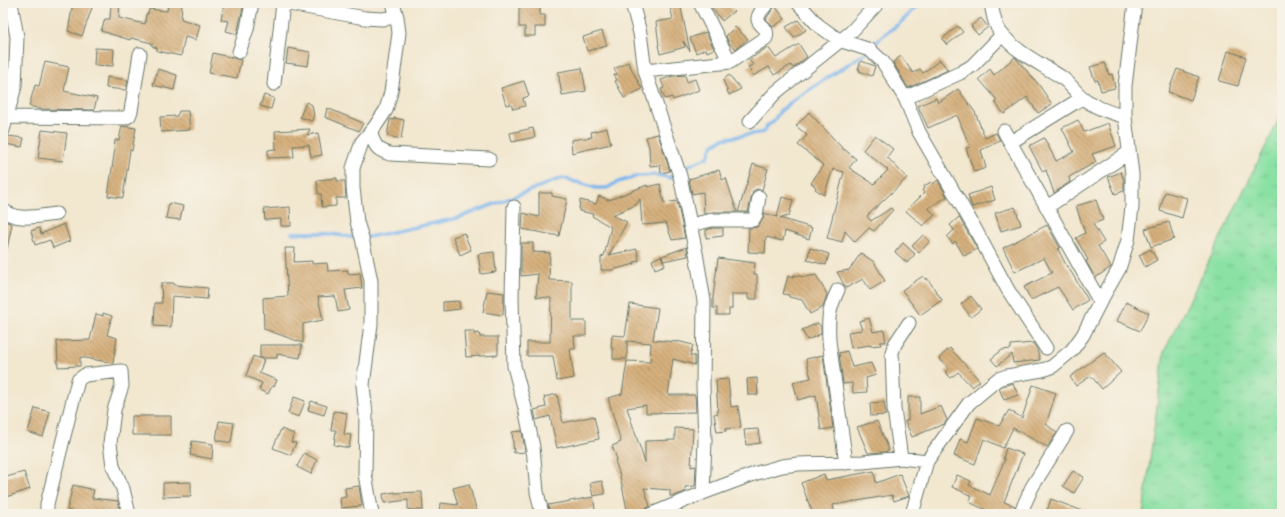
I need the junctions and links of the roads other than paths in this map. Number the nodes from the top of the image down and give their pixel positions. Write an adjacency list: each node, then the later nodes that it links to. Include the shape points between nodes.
1 (11, 3): 22 (street, via 17,37 17,55 15,86)
2 (252, 3): 15 (street)
3 (284, 3): 12 (street, via 365,18); 19 (street)
4 (393, 3): 12 (street)
5 (632, 3): 18 (street, via 640,33)
6 (700, 3): 17 (street)
7 (768, 3): 17 (street, via 758,16 766,31 766,38)
8 (798, 3): 14 (street, via 818,25)
9 (878, 3): 14 (street, via 851,32)
10 (991, 3): 13 (street, via 995,21)
11 (1135, 3): 23 (street)
12 (397, 17): 26 (street, via 399,33 391,92 386,110)
13 (1002, 35): 20 (street, via 972,66); 21 (street, via 1062,78)
14 (839, 40): 20 (street, via 870,50 877,55); 24 (street, via 775,93)
15 (239, 52)
16 (140, 54): 22 (street, via 131,111 125,118)
17 (730, 62): 18 (street)
18 (645, 71): 34 (street, via 680,176)
19 (274, 84)
20 (905, 98): 38 (street, via 919,132 1008,290)
21 (1082, 98): 23 (street, via 1092,105); 31 (street, via 1007,137)
22 (7, 117): 25 (street)
23 (1124, 117): 27 (street)
24 (750, 121)
25 (3, 130)
26 (370, 133): 28 (street, via 380,151 390,154); 46 (street, via 362,142 353,168 353,188 357,222 371,281 371,324 363,385 366,415 365,474)
27 (1128, 153): 31 (street); 36 (street, via 1132,174 1128,240 1119,269)
28 (489, 159)
29 (759, 197): 34 (street, via 753,220 712,220)
30 (514, 207): 47 (street, via 514,366 526,408)
31 (1047, 207): 36 (street)
32 (3, 210): 33 (street, via 8,215 23,218)
33 (56, 214)
34 (690, 224): 43 (street, via 704,301)
35 (838, 290): 42 (street, via 830,306 828,326)
36 (1100, 302): 41 (street, via 1072,350 1049,368 1007,376 991,383 969,403)
37 (909, 323): 40 (street, via 892,352 894,409)
38 (1046, 348)
39 (1067, 431): 50 (street, via 1032,487)
40 (901, 458): 41 (street); 42 (street)
41 (928, 461): 49 (street)
42 (846, 463): 43 (street, via 782,466)
43 (703, 493): 48 (street)
44 (47, 514): 45 (street, via 47,504 78,380 85,376 121,371 122,386 114,410 110,443 113,466 123,489)
45 (129, 514)
46 (372, 514)
47 (542, 514)
48 (652, 514)
49 (912, 514)
50 (1020, 514)

